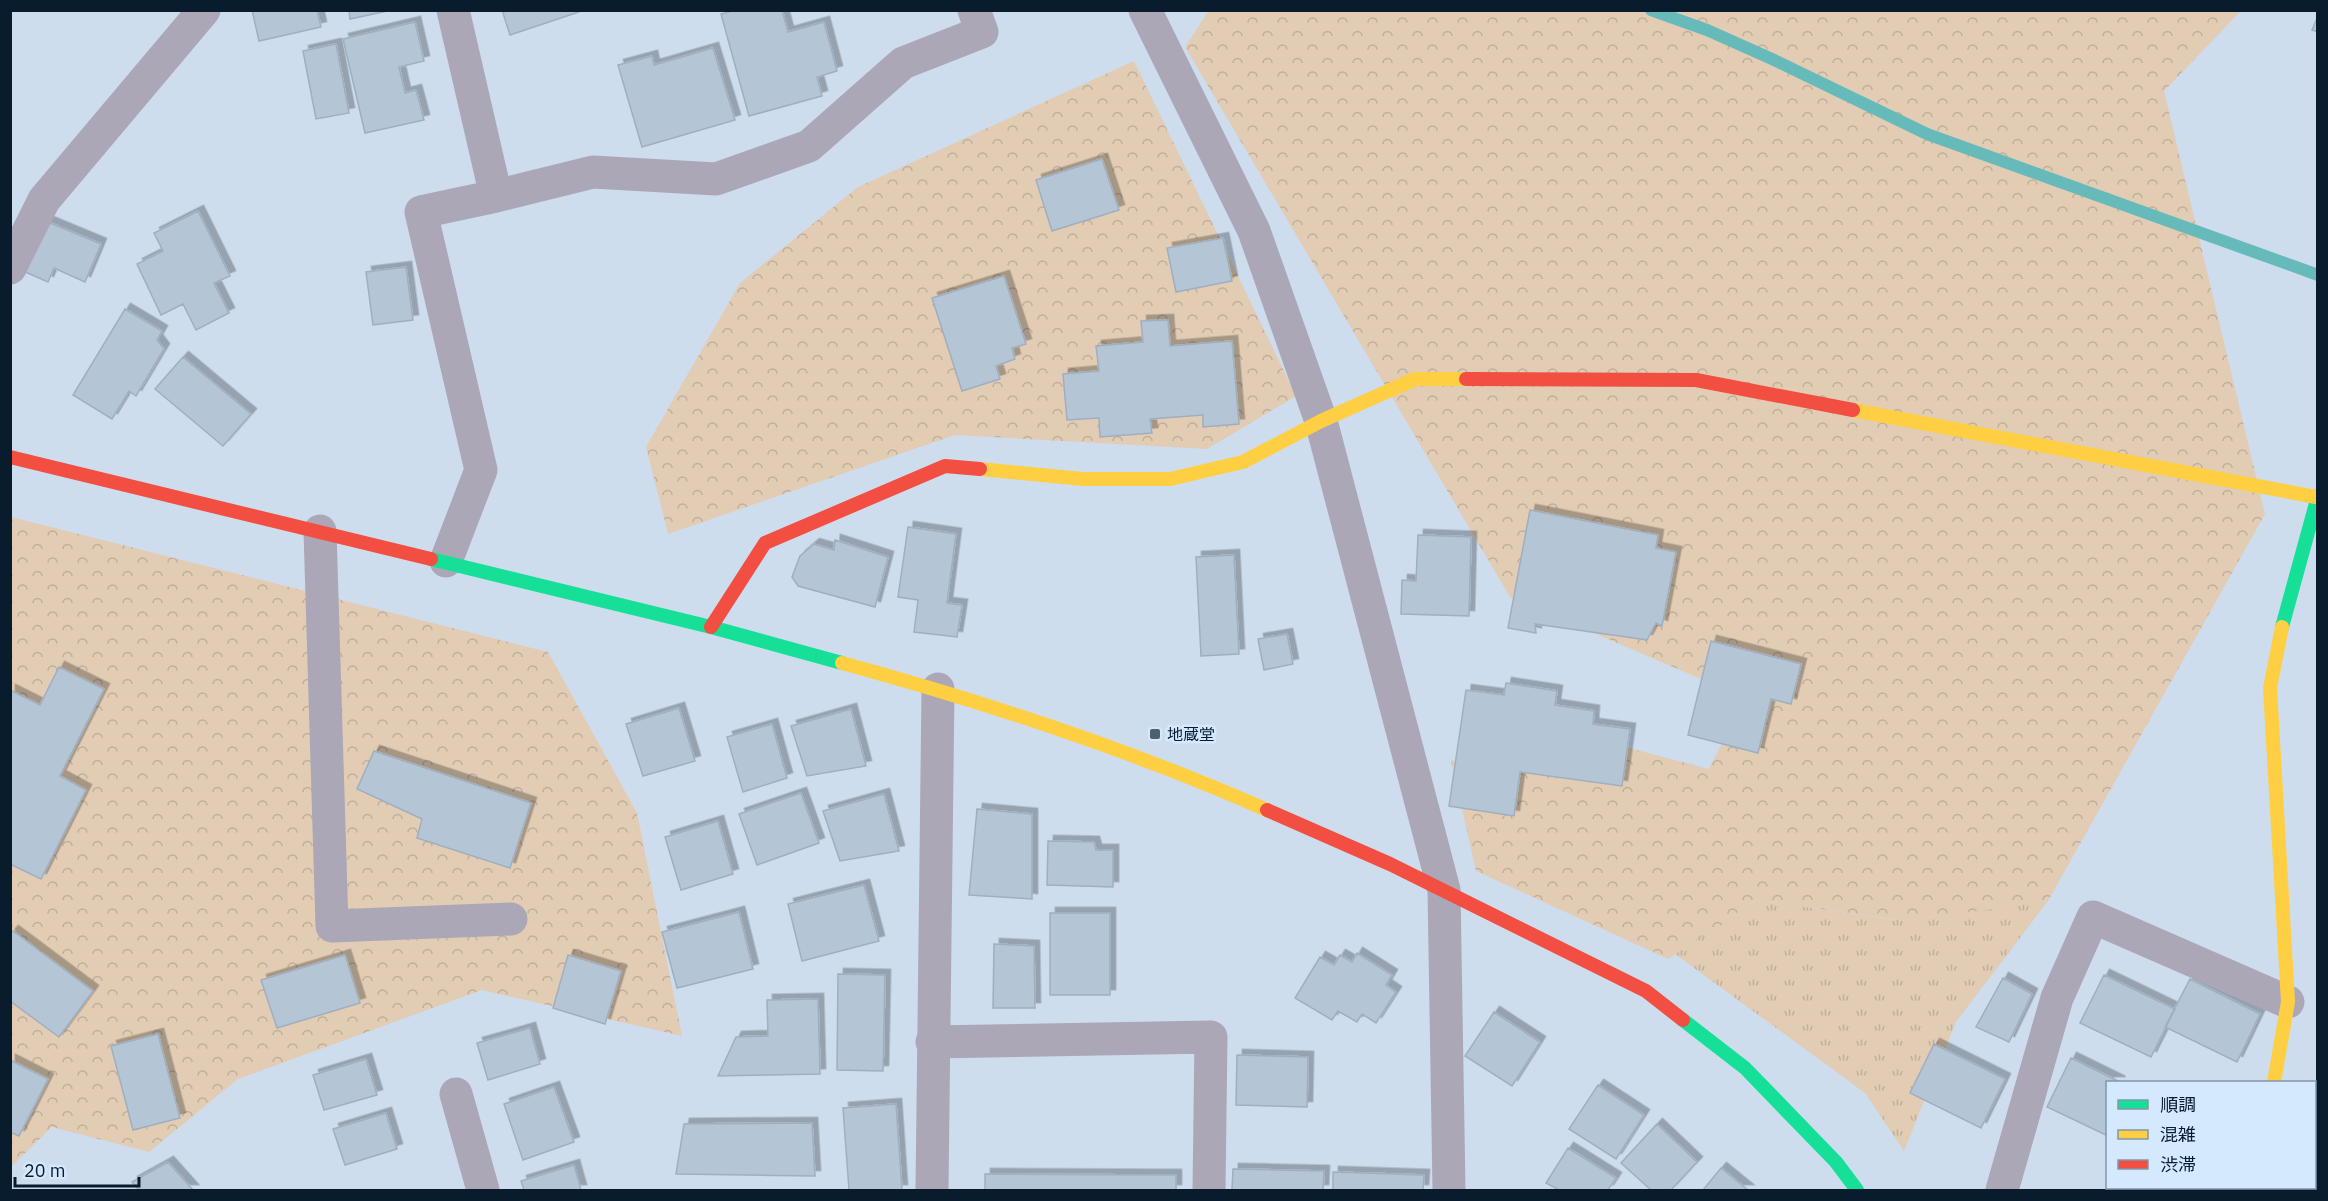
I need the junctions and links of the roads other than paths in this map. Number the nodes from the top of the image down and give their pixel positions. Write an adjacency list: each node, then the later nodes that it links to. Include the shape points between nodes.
1 (204, 10): 6 (street, via 44,200)
2 (453, 10): 5 (street)
3 (974, 10): 5 (street, via 981,32 903,63 809,146 716,179 593,172)
4 (1145, 10): 7 (street, via 1254,231)
5 (496, 196): 11 (street, via 421,212 481,470)
6 (10, 268)
7 (1321, 421): 9 (street, via 1415,379 1695,380); 12 (street, via 1243,462 1170,479 1083,478 945,466 765,543); 14 (street)
8 (10, 457): 10 (street)
9 (2317, 497): 16 (street, via 2284,616 2270,688)
10 (320, 531): 11 (street); 15 (street, via 332,926)
11 (446, 561): 12 (street)
12 (711, 627): 13 (street)
13 (938, 689): 14 (street, via 1203,782); 17 (street)
14 (1444, 890): 23 (street); 24 (street, via 1646,991 1745,1068 1836,1162)
15 (511, 919)
16 (2288, 1002): 18 (street); 25 (street, via 2093,916 2057,998)
17 (932, 1042): 21 (street); 22 (street, via 1211,1037)
18 (2274, 1081)
19 (456, 1094): 20 (street)
20 (483, 1191)
21 (932, 1191)
22 (1209, 1191)
23 (1449, 1191)
24 (1857, 1191)
25 (2002, 1191)

